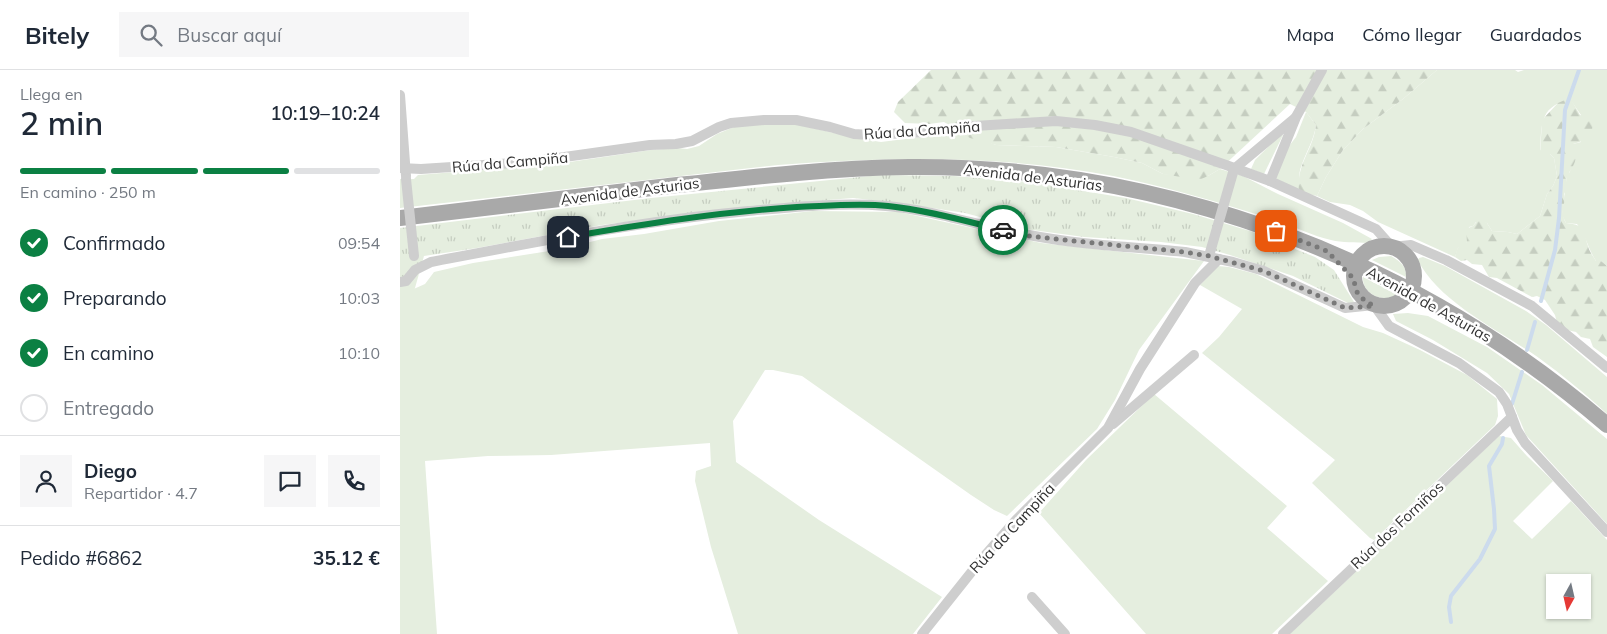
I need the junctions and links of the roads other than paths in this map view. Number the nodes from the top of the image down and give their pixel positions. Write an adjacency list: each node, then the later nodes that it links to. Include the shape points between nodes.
1 (1322, 70): 3 (street)
2 (400, 95): 5 (street)
3 (1296, 117): 4 (street); 6 (street)
4 (1234, 169): 5 (street, Rúa da Campiña, via 1172,145 1096,125 1056,121 870,135 788,120 731,123 692,141 676,144 529,162); 6 (street, Rúa da Campiña); 11 (street, bridge)
5 (404, 172): 12 (street, bridge)
6 (1270, 182): 8 (street, Rúa da Campiña, via 1376,229)
7 (400, 218): 10 (main road, Avenida de Asturias, via 753,177 864,168 956,168 1039,174 1142,192 1240,218)
8 (1392, 247): 9 (main road); 14 (main road, via 1404,254); 21 (street, via 1410,245 1446,260 1532,306)
9 (1370, 249): 10 (main road); 13 (main road)
10 (1327, 251): 13 (main road)
11 (1214, 258): 12 (street, via 1185,252 1029,236 895,207 838,205 639,224 431,262); 18 (street, via 1264,271 1345,308); 24 (street, Rúa da Campiña, via 1194,283 1140,369)
12 (415, 270): 15 (street, via 406,281)
13 (1354, 270): 16 (main road, Avenida de Asturias); 18 (main road, via 1357,292)
14 (1414, 271): 16 (main road); 19 (main road)
15 (400, 282)
16 (1410, 290): 17 (main road); 19 (main road, Avenida de Asturias)
17 (1393, 305): 18 (main road); 19 (main road, via 1422,305)
18 (1374, 306): 22 (street, via 1389,326 1460,363 1499,392)
19 (1448, 311): 23 (main road, Avenida de Asturias, via 1522,359)
20 (1194, 354): 24 (street, Rúa da Campiña)
21 (1607, 368)
22 (1512, 417): 25 (street, via 1525,443); 29 (street, Rúa dos Forniños)
23 (1607, 425)
24 (1108, 428): 27 (street, Rúa da Campiña, via 1016,520)
25 (1607, 532)
26 (1032, 597): 28 (street)
27 (922, 634)
28 (1065, 634)
29 (1283, 634)

